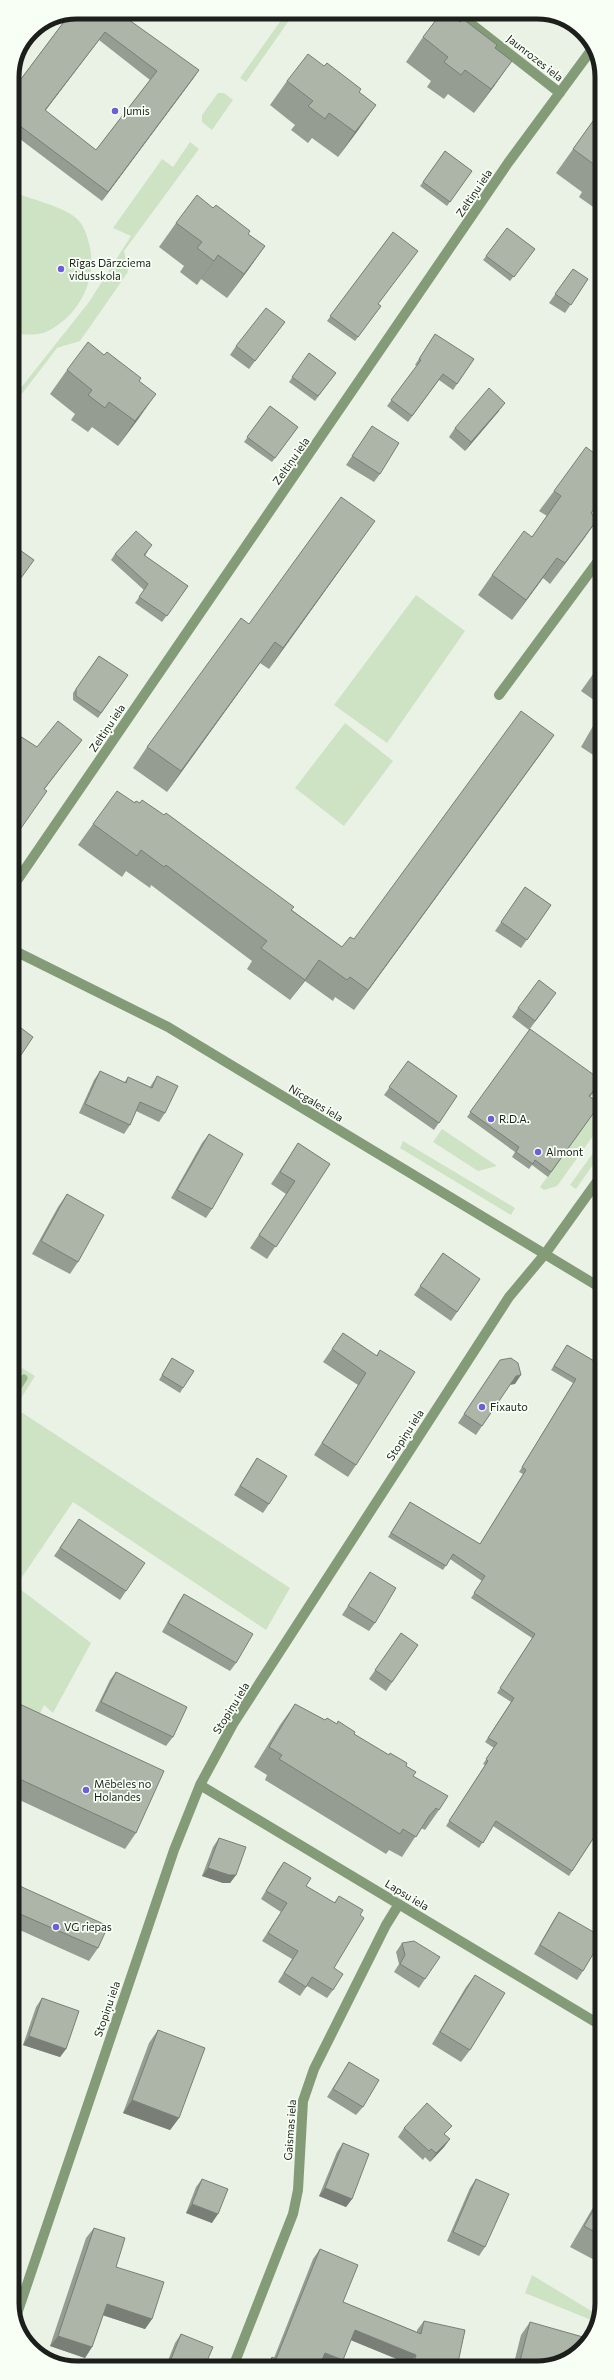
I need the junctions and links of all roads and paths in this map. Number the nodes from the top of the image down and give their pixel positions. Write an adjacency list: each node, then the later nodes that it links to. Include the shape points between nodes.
1 (465, 19): 3 (street, Jaunrozes iela)
2 (589, 53): 3 (street, Zeltiņu iela)
3 (560, 93): 6 (street, Zeltiņu iela, via 504,170)
4 (595, 565): 5 (street)
5 (499, 695)
6 (19, 878)
7 (19, 953): 9 (street, Nīcgales iela, via 168,1026)
8 (595, 1184): 9 (street, Stopiņu iela)
9 (545, 1254): 10 (street, Nīcgales iela); 11 (street, Stopiņu iela, via 492,1322 233,1724)
10 (595, 1284)
11 (200, 1785): 12 (street, Lapsu iela); 14 (street, Stopiņu iela, via 174,1850)
12 (399, 1904): 13 (street, Lapsu iela); 15 (street, Gaismas iela, via 314,2069 303,2101 298,2190 293,2214)
13 (595, 2022)
14 (19, 2307)
15 (236, 2361)

